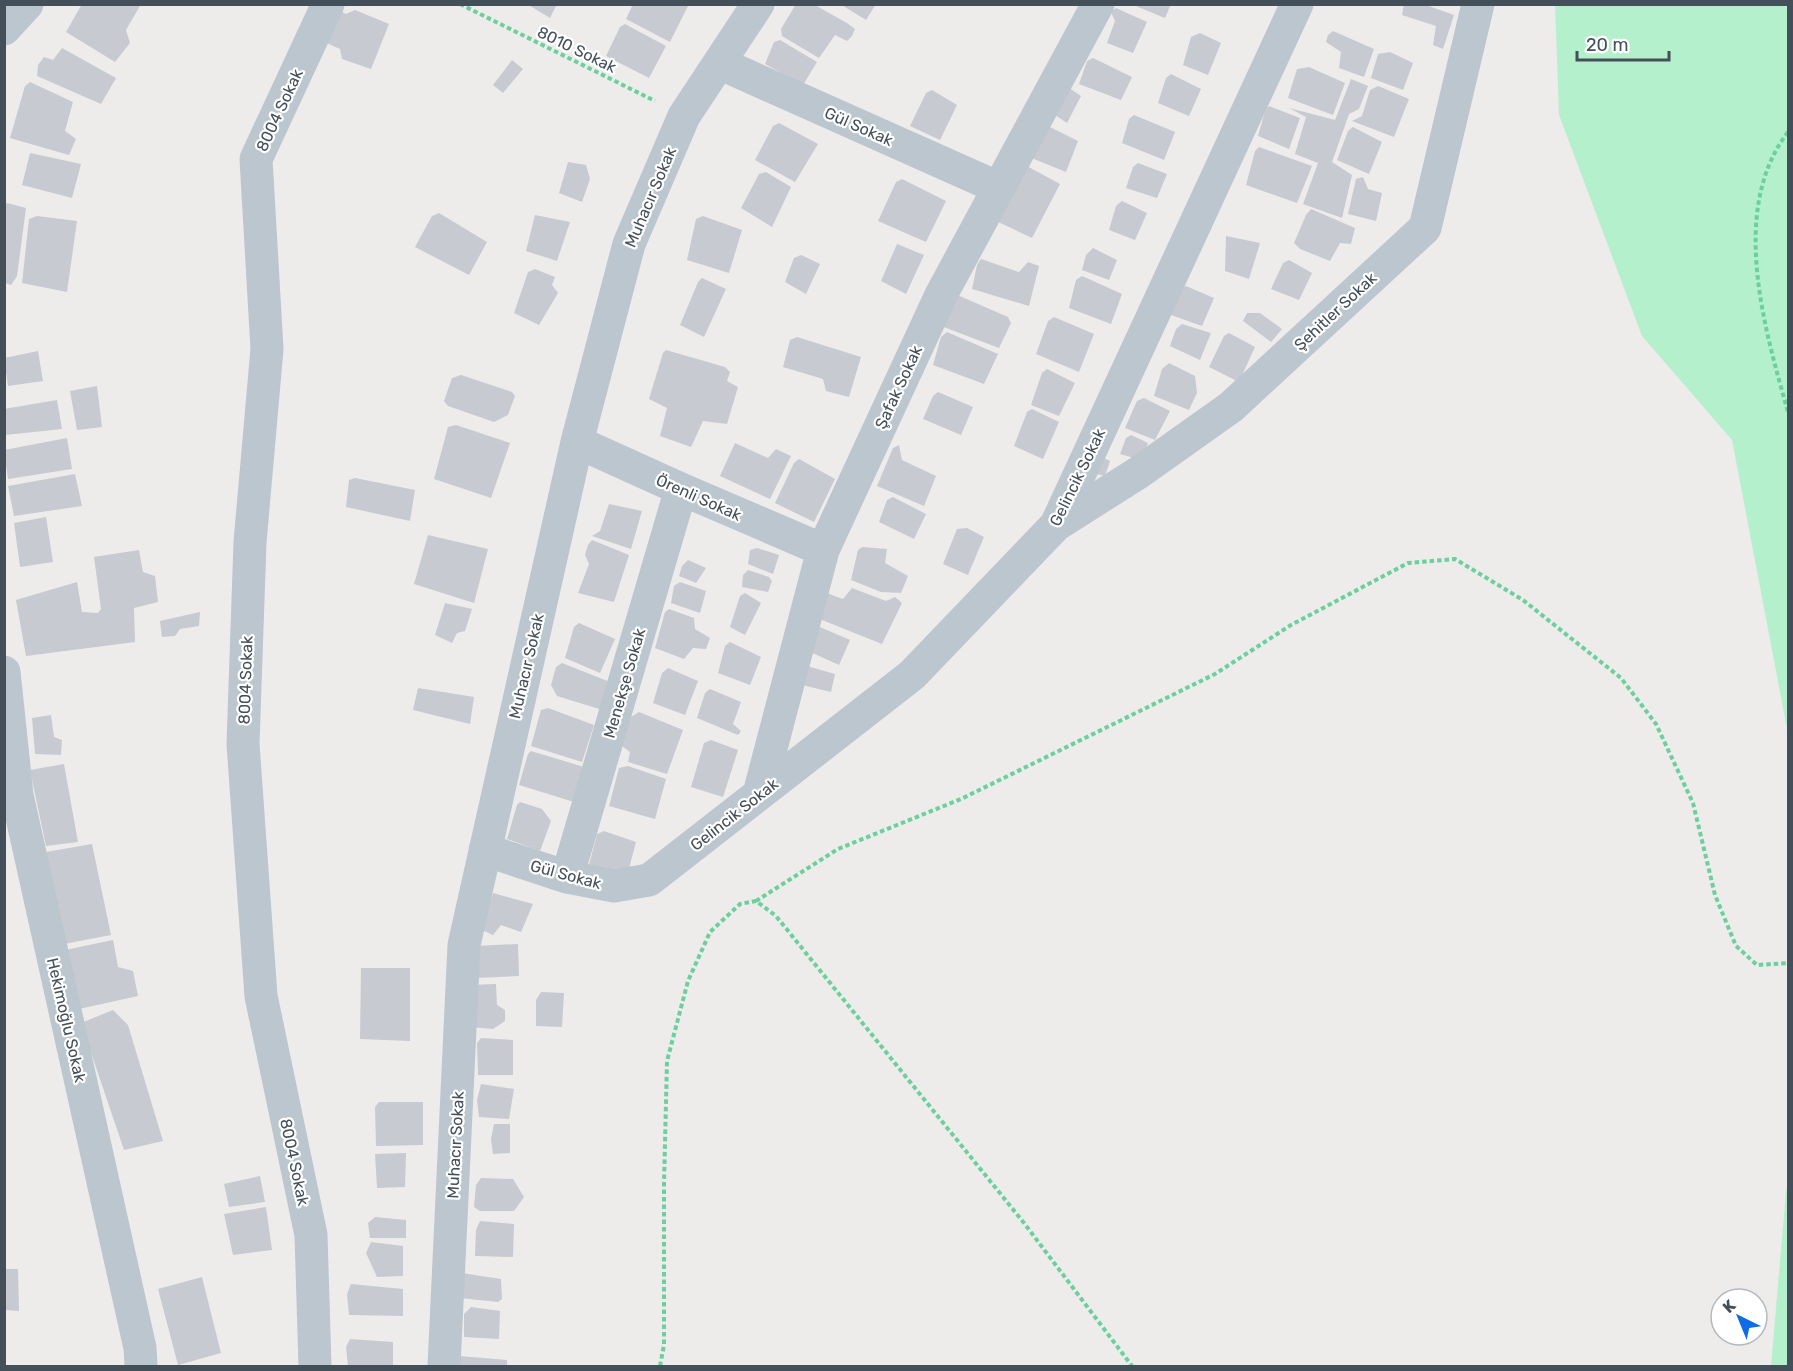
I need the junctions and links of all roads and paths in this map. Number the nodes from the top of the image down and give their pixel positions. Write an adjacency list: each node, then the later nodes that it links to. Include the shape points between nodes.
1 (27, 4): 8 (street)
2 (328, 4): 26 (street, 8004 Sokak, via 256,159 267,349 250,542 243,744 261,996 311,1235)
3 (460, 4): 10 (path, 8010 Sokak)
4 (758, 4): 9 (street, Muhacır Sokak)
5 (1098, 4): 12 (street, Şafak Sokak)
6 (1297, 4): 16 (street, Gelincik Sokak)
7 (1478, 4): 16 (street, Şehitler Sokak, via 1425,228 1231,406 1138,473)
8 (4, 28)
9 (719, 63): 10 (street, Muhacır Sokak); 12 (street, Gül Sokak)
10 (684, 116): 14 (street, Muhacır Sokak, via 629,244)
11 (1788, 132): 13 (path, via 1776,148 1759,196 1755,260 1771,353)
12 (999, 189): 17 (street, Şafak Sokak, via 941,295)
13 (1788, 412)
14 (577, 442): 15 (street, Örenli Sokak); 20 (street, Muhacır Sokak)
15 (681, 489): 17 (street, Örenli Sokak); 21 (street, Menekşe Sokak)
16 (1056, 525): 19 (street, Gelincik Sokak, via 912,675)
17 (823, 550): 19 (street, Şafak Sokak)
18 (4, 672): 25 (street, Hekimoğlu Sokak, via 17,795)
19 (759, 794): 22 (street, Gelincik Sokak)
20 (485, 850): 21 (street, Gül Sokak); 27 (street, Muhacır Sokak, via 464,945)
21 (567, 877): 22 (street, Gül Sokak, via 614,886)
22 (648, 880)
23 (756, 901): 24 (path, via 838,849 961,799 1215,674 1291,625 1408,563 1455,559 1523,600 1621,678 1656,724 1693,803 1715,895 1736,946 1757,964); 28 (path, via 740,904 710,932 688,981 668,1061 664,1345); 29 (path, via 776,916 1024,1222)
24 (1788, 963)
25 (141, 1366)
26 (315, 1366)
27 (444, 1366)
28 (660, 1366)
29 (1132, 1366)

